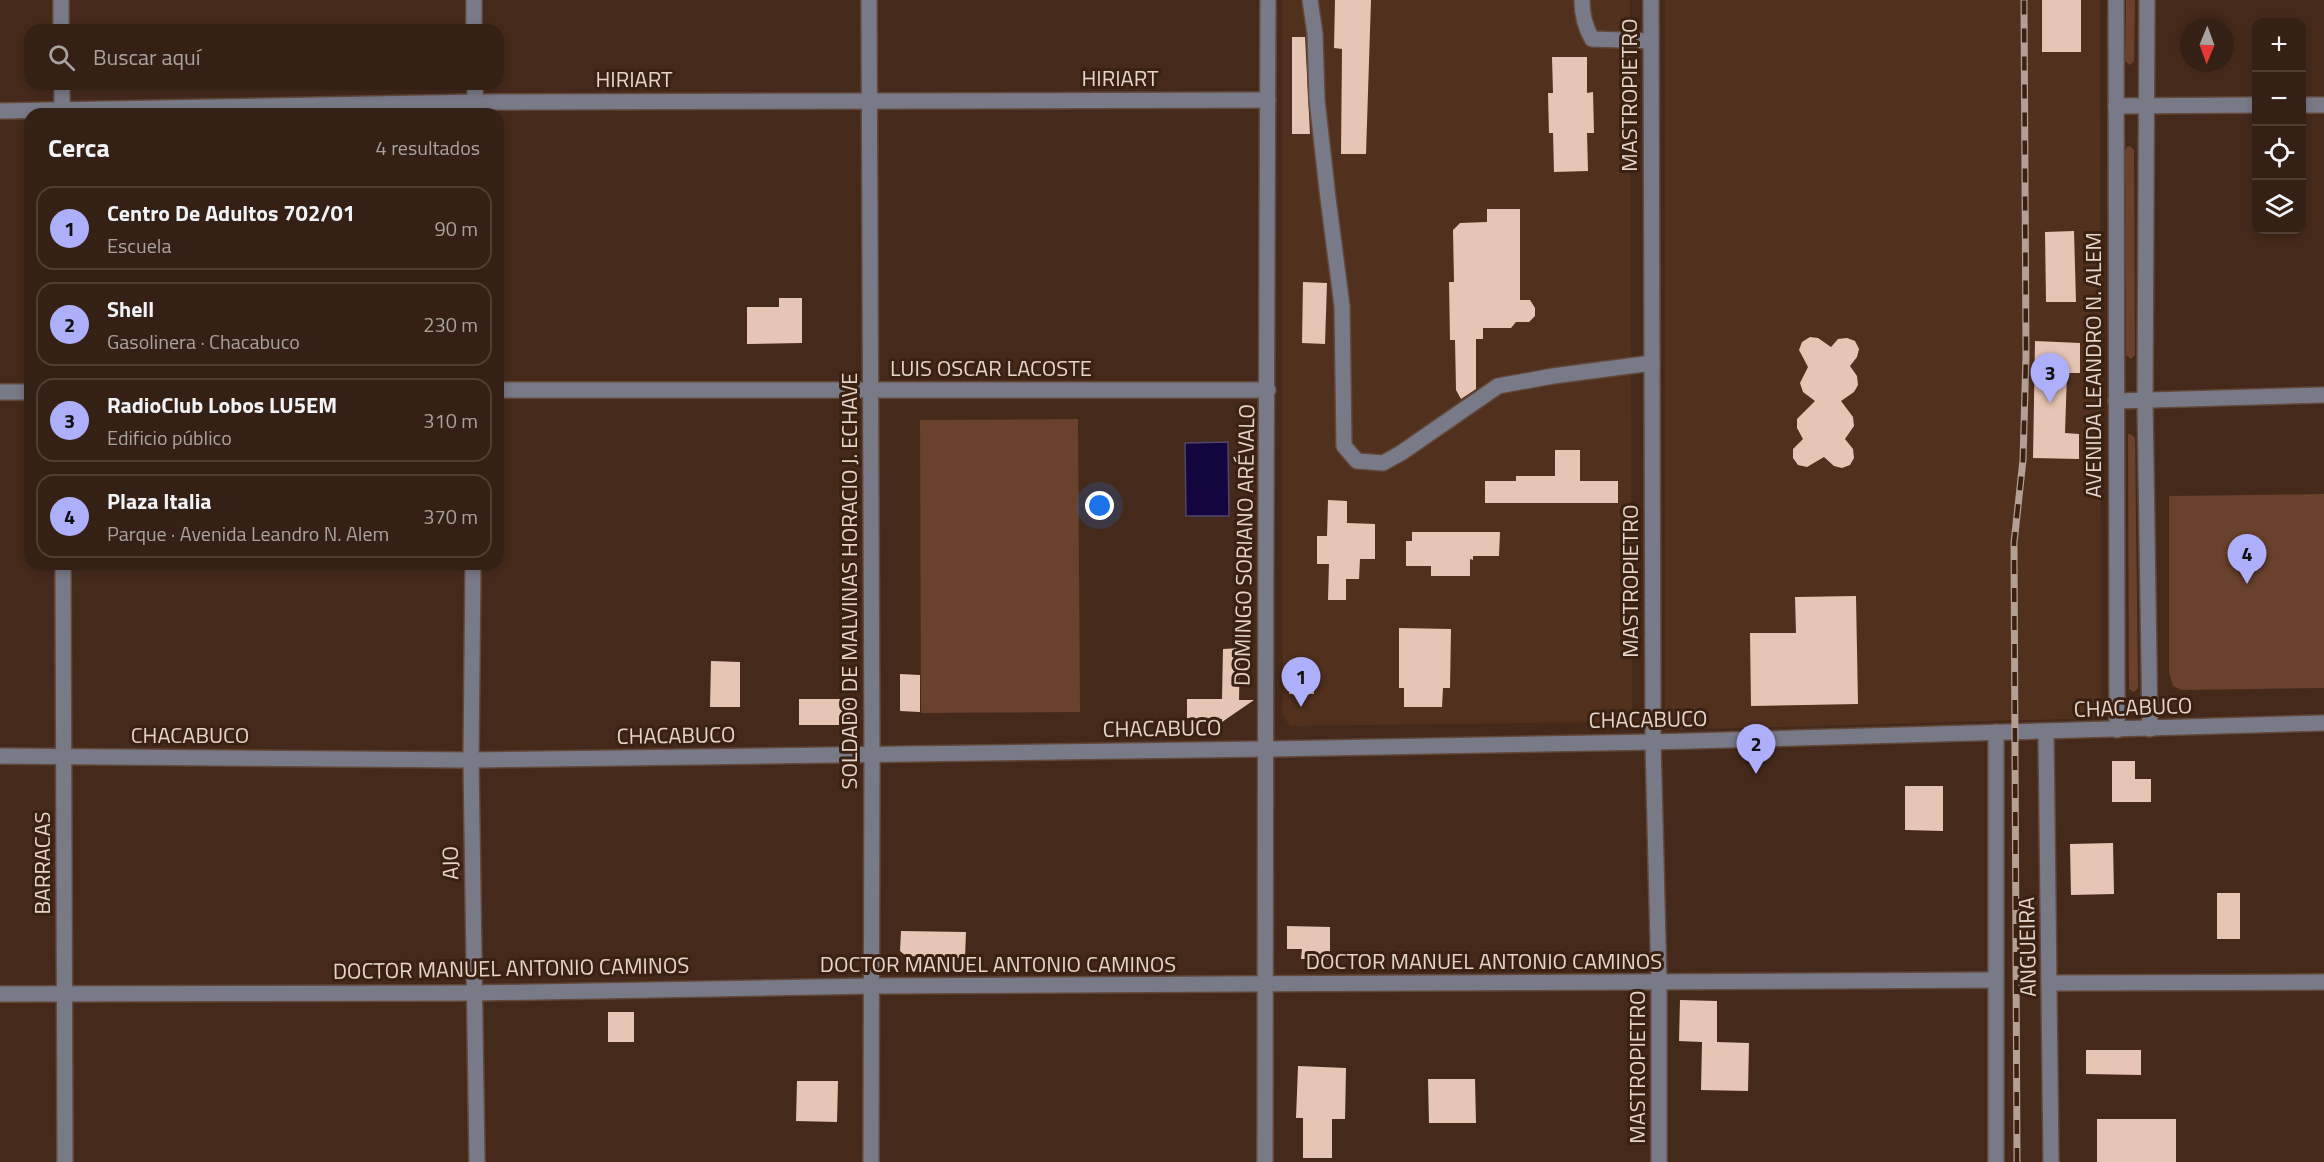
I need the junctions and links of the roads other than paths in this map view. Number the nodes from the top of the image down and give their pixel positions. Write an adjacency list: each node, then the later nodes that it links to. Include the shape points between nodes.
1 (61, 0): 10 (street)
2 (474, 0): 11 (street)
3 (869, 0): 16 (street, SOLDADO DE MALVINAS HORACIO J. ECHAVE)
4 (1268, 0): 15 (street, DOMINGO SORIANO ARÉVALO)
5 (1310, 0): 26 (street, via 1317,100 1342,306 1344,446 1357,461 1383,462 1401,453 1498,386)
6 (1582, 0): 12 (street, via 1592,39)
7 (1651, 0): 12 (street, MASTROPIETRO)
8 (2116, 0): 20 (street, AVENIDA LEANDRO N. ALEM)
9 (2147, 0): 21 (street)
10 (61, 24)
11 (474, 24)
12 (1651, 41): 26 (street, MASTROPIETRO)
13 (62, 90): 22 (street)
14 (475, 90): 23 (street)
15 (1268, 100): 16 (street, HIRIART); 28 (street, DOMINGO SORIANO ARÉVALO)
16 (869, 101): 23 (street, HIRIART); 29 (street, SOLDADO DE MALVINAS HORACIO J. ECHAVE)
17 (2252, 105): 21 (street)
18 (2306, 105): 19 (street)
19 (2324, 105)
20 (2116, 106): 21 (street); 33 (street, AVENIDA LEANDRO N. ALEM)
21 (2146, 106): 34 (street)
22 (62, 108)
23 (475, 108)
24 (0, 111): 25 (street, HIRIART)
25 (24, 111)
26 (1652, 363): 42 (street, MASTROPIETRO)
27 (504, 390): 29 (street, LUIS OSCAR LACOSTE)
28 (1268, 390): 29 (street, LUIS OSCAR LACOSTE); 43 (street, DOMINGO SORIANO ARÉVALO)
29 (872, 391): 44 (street, SOLDADO DE MALVINAS HORACIO J. ECHAVE)
30 (0, 392): 31 (street)
31 (24, 392)
32 (2324, 395): 34 (street)
33 (2116, 401): 34 (street); 39 (street, AVENIDA LEANDRO N. ALEM)
34 (2145, 401): 38 (street)
35 (63, 570): 46 (street, BARRACAS)
36 (472, 570): 47 (street, AJO)
37 (2324, 723): 38 (street, CHACABUCO)
38 (2150, 729): 39 (street, CHACABUCO)
39 (2117, 730): 41 (street, CHACABUCO)
40 (1996, 732): 41 (street, CHACABUCO); 42 (street, CHACABUCO); 48 (street, ANGUEIRA)
41 (2046, 732): 51 (street, ANGUEIRA)
42 (1653, 742): 43 (street, CHACABUCO); 50 (street, MASTROPIETRO)
43 (1264, 749): 44 (street, CHACABUCO); 52 (street, DOMINGO SORIANO ARÉVALO)
44 (872, 755): 47 (street, CHACABUCO); 53 (street, SOLDADO DE MALVINAS HORACIO J. ECHAVE)
45 (0, 756): 46 (street, CHACABUCO)
46 (63, 756): 47 (street, CHACABUCO); 56 (street, BARRACAS)
47 (471, 760): 54 (street, AJO)
48 (1995, 980): 50 (street, DOCTOR MANUEL ANTONIO CAMINOS); 62 (street, ANGUEIRA)
49 (2324, 982): 51 (street)
50 (1659, 983): 52 (street, DOCTOR MANUEL ANTONIO CAMINOS); 61 (street, MASTROPIETRO)
51 (2050, 983): 63 (street, ANGUEIRA)
52 (1264, 985): 53 (street, DOCTOR MANUEL ANTONIO CAMINOS); 60 (street, DOMINGO SORIANO ARÉVALO)
53 (872, 986): 54 (street, DOCTOR MANUEL ANTONIO CAMINOS); 59 (street, SOLDADO DE MALVINAS HORACIO J. ECHAVE)
54 (474, 993): 56 (street, DOCTOR MANUEL ANTONIO CAMINOS); 58 (street, AJO)
55 (0, 994): 56 (street, DOCTOR MANUEL ANTONIO CAMINOS)
56 (65, 994): 57 (street, BARRACAS)
57 (65, 1162)
58 (477, 1162)
59 (871, 1162)
60 (1265, 1162)
61 (1659, 1162)
62 (1996, 1162)
63 (2051, 1162)

